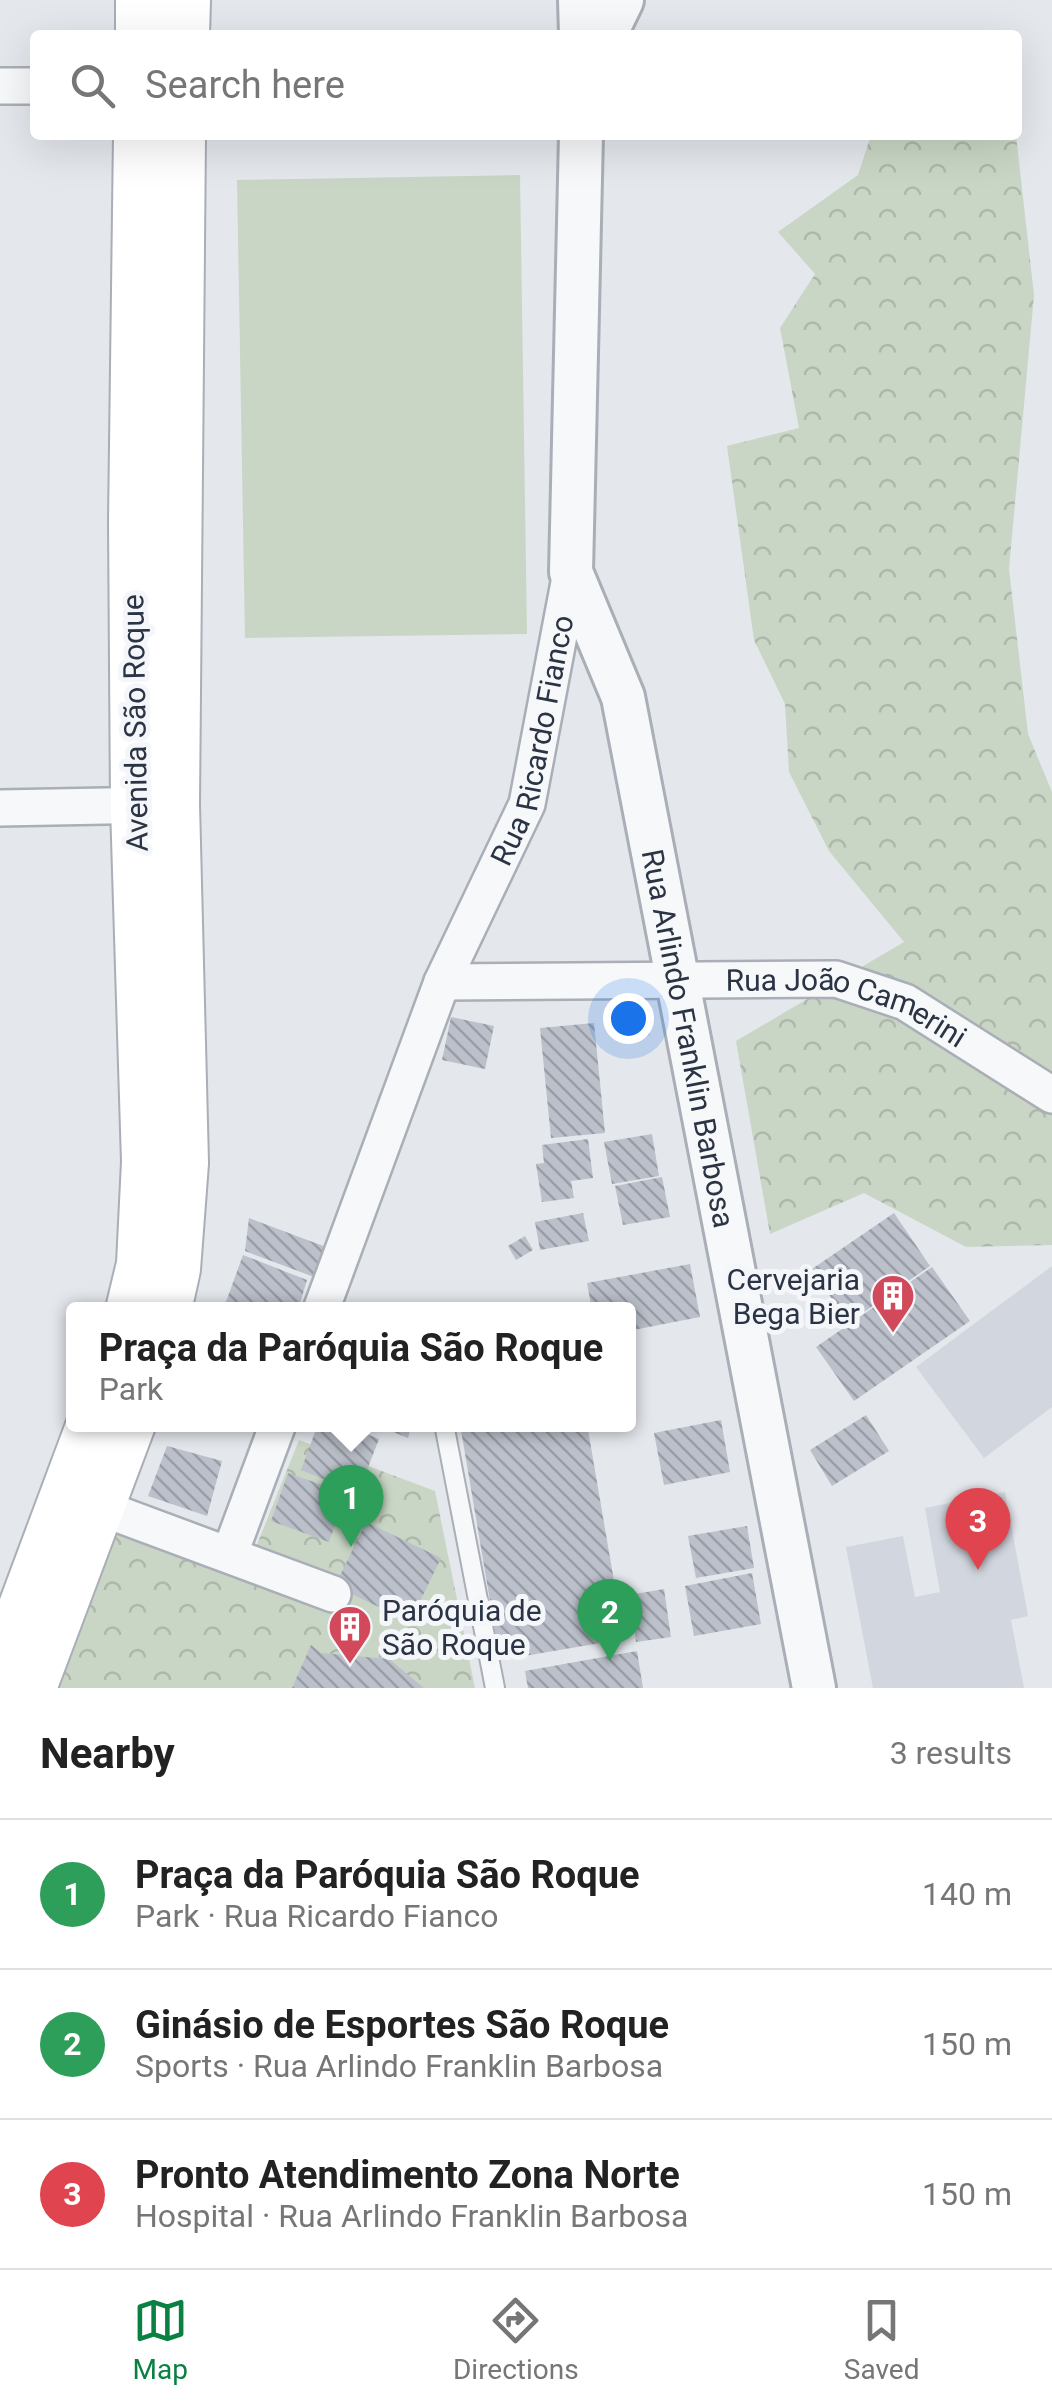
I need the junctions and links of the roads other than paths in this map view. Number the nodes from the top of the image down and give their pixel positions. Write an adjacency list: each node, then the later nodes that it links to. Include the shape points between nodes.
1 (140, 0): 5 (main road)
2 (186, 0): 6 (main road)
3 (580, 0): 7 (street)
4 (622, 0): 8 (street)
5 (140, 30)
6 (185, 30)
7 (581, 30)
8 (607, 30)
9 (0, 86): 10 (street)
10 (30, 86)
11 (138, 140): 14 (main road, Avenida São Roque)
12 (181, 140): 14 (main road, Avenida São Roque)
13 (581, 140): 15 (street, Rua Ricardo Fianco)
14 (155, 522): 16 (main road, Avenida São Roque)
15 (571, 572): 18 (street, Rua Ricardo Fianco, via 526,804); 19 (street, Rua Arlindo Franklin Barbosa, via 623,697)
16 (155, 805): 17 (street); 21 (main road, Avenida São Roque)
17 (0, 808)
18 (442, 982): 19 (street, Rua João Camerini); 24 (street, Rua Ricardo Fianco)
19 (678, 982): 20 (street, Rua João Camerini, via 836,979 905,1002); 35 (street, Rua Arlindo Franklin Barbosa)
20 (1052, 1095)
21 (165, 1162): 22 (main road, Avenida São Roque); 23 (main road, Avenida São Roque, via 176,1269)
22 (132, 1302)
23 (169, 1302)
24 (323, 1302)
25 (90, 1432): 29 (main road)
26 (126, 1432): 29 (main road)
27 (275, 1432): 30 (street)
28 (446, 1432): 34 (lane)
29 (83, 1501): 30 (street); 32 (main road); 33 (main road)
30 (230, 1553): 31 (street)
31 (333, 1594)
32 (0, 1668)
33 (32, 1688)
34 (495, 1688)
35 (814, 1688)

